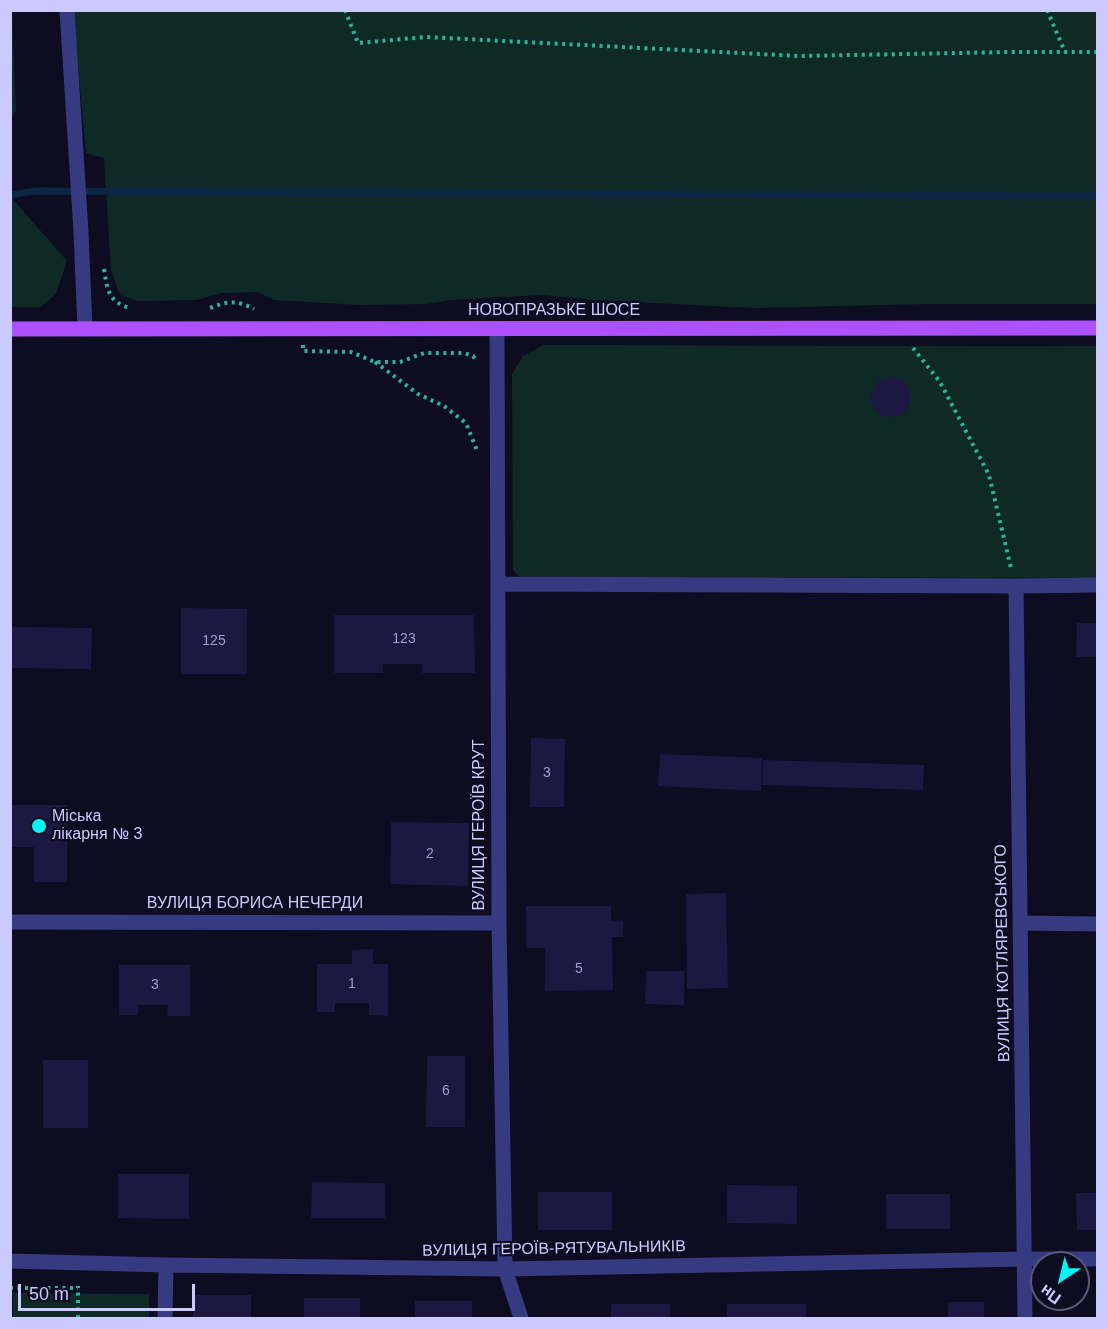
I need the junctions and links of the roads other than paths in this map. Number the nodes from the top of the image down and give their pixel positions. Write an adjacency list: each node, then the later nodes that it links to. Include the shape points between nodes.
1 (67, 10): 4 (street)
2 (1098, 328): 5 (main road, НОВОПРАЗЬКЕ ШОСЕ)
3 (10, 329): 4 (main road, НОВОПРАЗЬКЕ ШОСЕ)
4 (85, 329): 5 (main road, НОВОПРАЗЬКЕ ШОСЕ)
5 (497, 329): 6 (street, ВУЛИЦЯ ГЕРОЇВ КРУТ)
6 (498, 584): 8 (street); 10 (street, ВУЛИЦЯ ГЕРОЇВ КРУТ)
7 (1098, 585): 8 (street)
8 (1016, 586): 11 (street, ВУЛИЦЯ КОТЛЯРЕВСЬКОГО)
9 (10, 922): 10 (street, ВУЛИЦЯ БОРИСА НЕЧЕРДИ)
10 (499, 923): 17 (street, ВУЛИЦЯ ГЕРОЇВ КРУТ)
11 (1020, 923): 12 (street); 13 (street, ВУЛИЦЯ КОТЛЯРЕВСЬКОГО)
12 (1098, 924)
13 (1025, 1259): 14 (street, ВУЛИЦЯ ГЕРОЇВ-РЯТУВАЛЬНИКІВ); 17 (street, ВУЛИЦЯ ГЕРОЇВ-РЯТУВАЛЬНИКІВ); 20 (street, ВУЛИЦЯ КОТЛЯРЕВСЬКОГО)
14 (1098, 1259)
15 (10, 1261): 16 (street, ВУЛИЦЯ ГЕРОЇВ-РЯТУВАЛЬНИКІВ)
16 (166, 1265): 17 (street, ВУЛИЦЯ ГЕРОЇВ-РЯТУВАЛЬНИКІВ); 18 (street)
17 (505, 1269): 19 (street, ВУЛИЦЯ ГЕРОЇВ КРУТ)
18 (165, 1318)
19 (521, 1318)
20 (1025, 1318)

